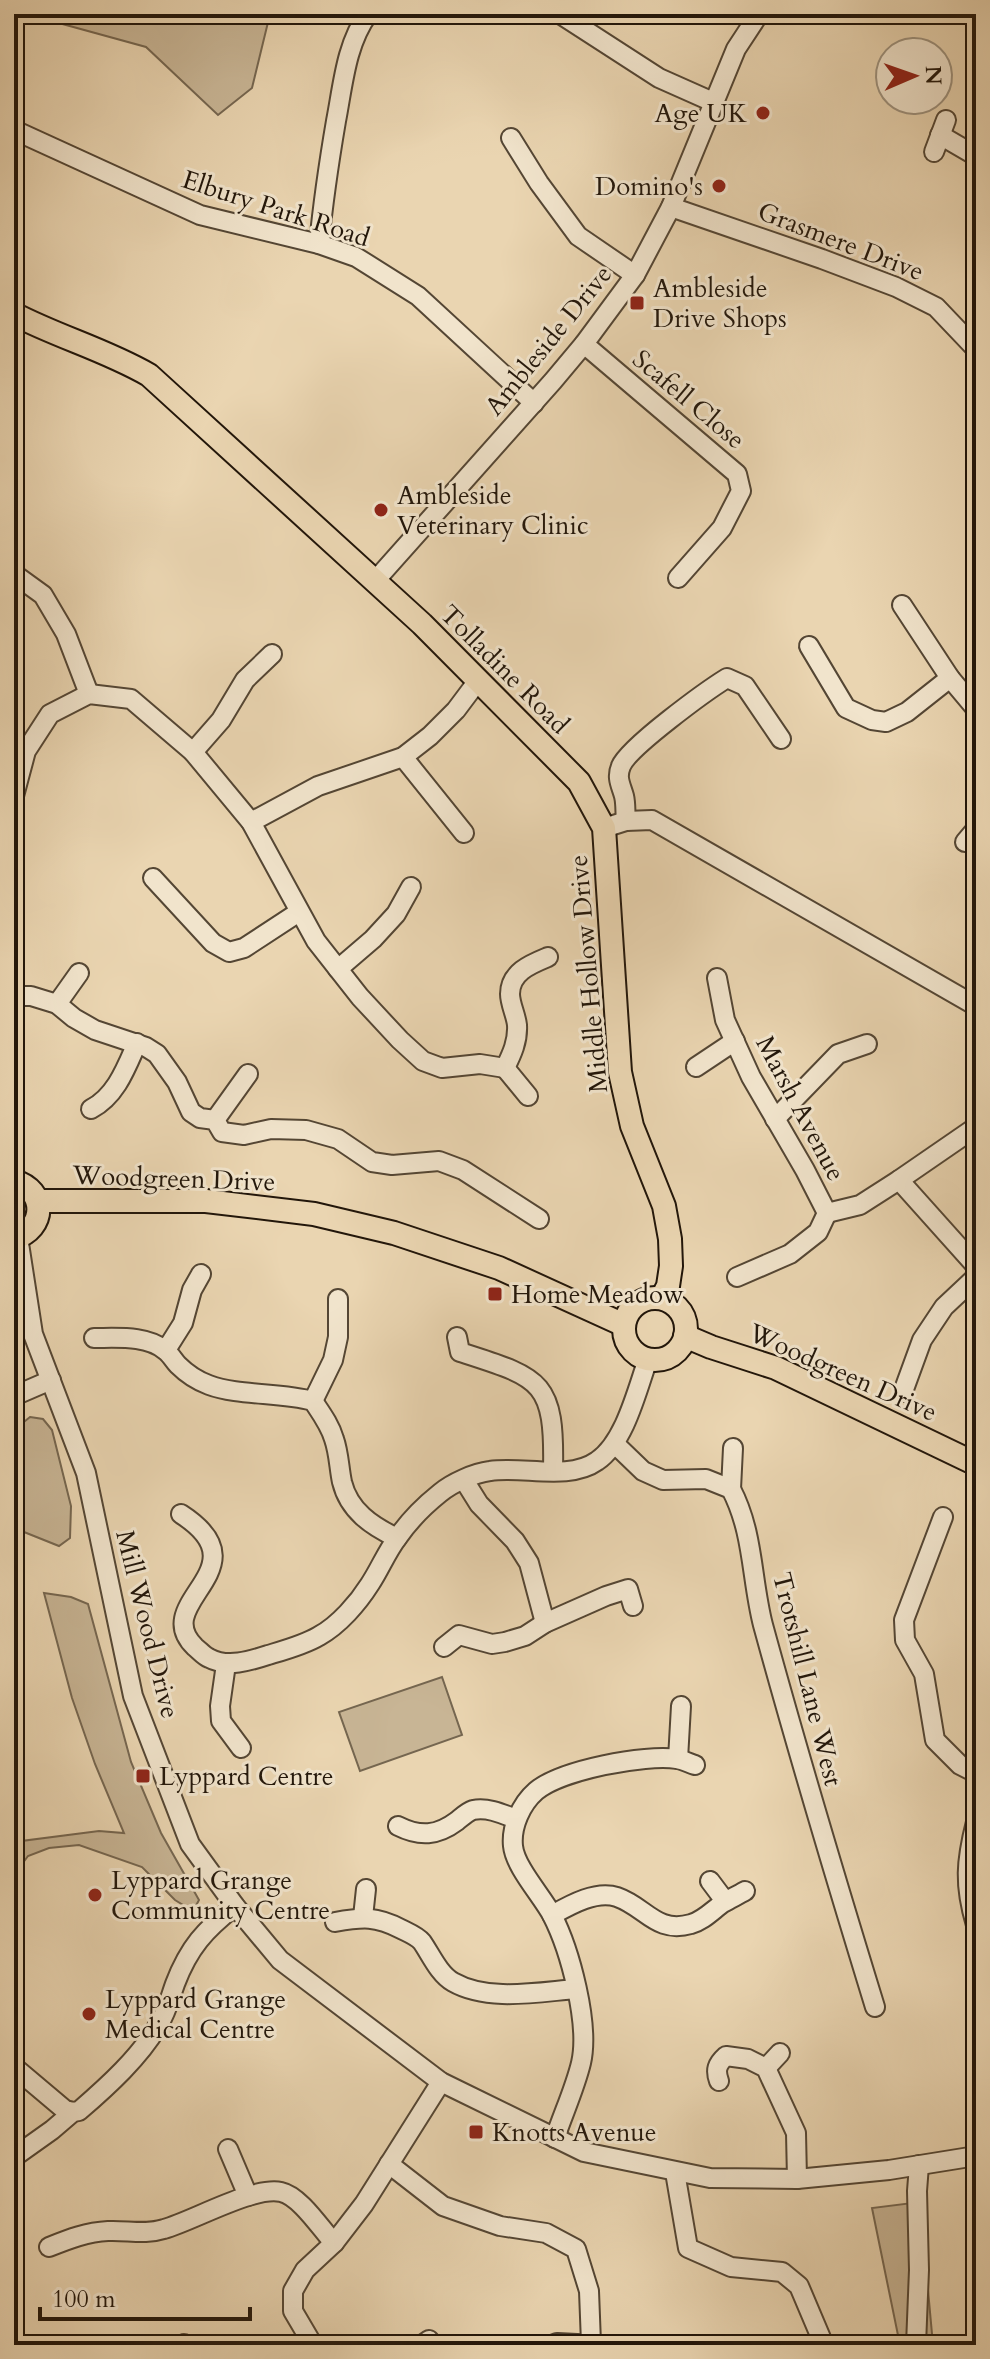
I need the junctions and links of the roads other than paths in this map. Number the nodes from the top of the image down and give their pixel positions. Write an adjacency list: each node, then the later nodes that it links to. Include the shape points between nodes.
1 (368, 14): 10 (street, via 345,70)
2 (560, 14): 4 (street, via 659,78)
3 (759, 14): 4 (street, Ambleside Drive, via 736,49)
4 (713, 102): 9 (street, Ambleside Drive)
5 (14, 130): 10 (street, Elbury Park Road, via 200,215)
6 (940, 135): 8 (street)
7 (511, 148): 11 (street, via 578,236)
8 (976, 156)
9 (671, 207): 11 (street, Ambleside Drive); 14 (street, Grasmere Drive, via 896,287 936,307)
10 (319, 244): 15 (street, Elbury Park Road, via 356,257 418,296)
11 (635, 275): 13 (street, Ambleside Drive)
12 (14, 314): 18 (main road, Tolladine Road, via 149,375)
13 (584, 344): 15 (street, Ambleside Drive); 17 (street, Scafell Close, via 737,474 741,491 722,528)
14 (976, 349)
15 (534, 403): 18 (street, Ambleside Drive)
16 (14, 574): 24 (street, via 43,595 66,634)
17 (678, 578)
18 (374, 582): 23 (main road, Tolladine Road)
19 (899, 602): 22 (street)
20 (818, 650): 22 (street, via 846,708 872,720 886,722 907,712)
21 (272, 654): 27 (street, via 245,680)
22 (950, 678): 25 (street)
23 (477, 682): 28 (street, via 456,710); 32 (main road, Tolladine Road, via 579,782)
24 (89, 694): 27 (street, via 131,699); 29 (street, via 50,714 26,751)
25 (976, 709)
26 (781, 739): 30 (street, via 745,686 727,678 622,765 618,783)
27 (193, 752): 31 (street)
28 (403, 757): 31 (street, via 318,786); 33 (street)
29 (14, 796)
30 (626, 821): 32 (street); 43 (street, via 652,820)
31 (251, 822): 36 (street)
32 (604, 828): 67 (main road, Middle Hollow Drive, via 620,1072 670,1239 671,1266)
33 (464, 833)
34 (153, 878): 36 (street, via 213,943 229,952)
35 (411, 887): 38 (street, via 396,914)
36 (299, 912): 38 (street)
37 (548, 957): 48 (street, via 513,978 510,993 517,1025 514,1051)
38 (338, 969): 48 (street, via 423,1061 442,1068)
39 (79, 973): 42 (street)
40 (717, 978): 44 (street, Marsh Avenue)
41 (14, 996): 42 (street)
42 (57, 1004): 45 (street, via 95,1030)
43 (976, 1006)
44 (735, 1041): 47 (street); 52 (street, Marsh Avenue)
45 (137, 1043): 51 (street, via 120,1081); 53 (street, via 157,1054 191,1112)
46 (867, 1044): 52 (street, via 838,1054)
47 (696, 1067)
48 (505, 1068): 50 (street)
49 (248, 1074): 53 (street)
50 (528, 1096)
51 (91, 1109)
52 (775, 1119): 60 (street, Marsh Avenue)
53 (215, 1120): 56 (street, via 222,1132 306,1130 338,1139 372,1162)
54 (976, 1127): 57 (street, Marsh Avenue)
55 (413, 1142): 56 (street)
56 (415, 1162): 61 (street, via 439,1161 463,1170)
57 (899, 1180): 60 (street, Marsh Avenue, via 860,1205); 63 (street)
58 (14, 1181): 59 (main road, via 30,1188)
59 (38, 1201): 62 (main road, via 35,1224); 69 (main road, Woodgreen Drive, via 206,1201 314,1214 394,1233 499,1268)
60 (827, 1213): 65 (street, via 818,1232 790,1254 755,1260)
61 (539, 1219)
62 (16, 1237): 75 (street, Mill Wood Drive, via 33,1334)
63 (976, 1266)
64 (201, 1274): 73 (street, via 183,1323)
65 (737, 1277)
66 (976, 1277): 76 (street, via 944,1307 922,1340)
67 (662, 1298): 69 (main road, via 642,1300); 70 (main road, via 685,1320)
68 (338, 1299): 78 (street, via 333,1360)
69 (624, 1325): 74 (main road, via 626,1341)
70 (685, 1336): 74 (main road, via 679,1349 665,1359); 81 (main road, Woodgreen Drive, via 776,1368)
71 (457, 1337): 82 (street, via 460,1352 519,1371 538,1386 551,1409)
72 (94, 1338): 73 (street, via 117,1347 148,1342)
73 (166, 1350): 78 (street, via 209,1385)
74 (648, 1359): 79 (street)
75 (51, 1380): 77 (street); 102 (street, Mill Wood Drive, via 86,1473 133,1696 190,1844)
76 (903, 1392)
77 (14, 1396)
78 (313, 1401): 87 (street, via 334,1437 348,1497 374,1527)
79 (615, 1444): 82 (street, via 578,1471); 84 (street, via 643,1471 663,1480 706,1479)
80 (733, 1448): 84 (street)
81 (976, 1464)
82 (553, 1470): 83 (street, via 489,1471)
83 (464, 1480): 87 (street, via 441,1492); 89 (street, via 529,1563)
84 (731, 1489): 108 (street, Trotshill Lane West, via 747,1526 762,1620)
85 (181, 1514): 91 (street, via 211,1540 213,1565 183,1622 189,1640 207,1658)
86 (943, 1517): 94 (street, via 907,1609 905,1640 924,1674 935,1740)
87 (397, 1538): 91 (street, via 369,1585 321,1635)
88 (633, 1606): 89 (street, via 628,1589)
89 (545, 1623): 90 (street, via 525,1636 492,1644 455,1628)
90 (444, 1647)
91 (226, 1664): 93 (street, via 221,1721)
92 (681, 1706): 95 (street, via 686,1762 649,1759 564,1776 535,1792)
93 (241, 1748)
94 (976, 1773)
95 (516, 1819): 97 (street, via 491,1810 471,1811 432,1833 416,1834); 103 (street, via 513,1847)
96 (976, 1822): 106 (street, via 968,1854 968,1892)
97 (398, 1826)
98 (710, 1881): 101 (street)
99 (366, 1889): 104 (street)
100 (745, 1891): 101 (street)
101 (725, 1901): 103 (street, via 694,1924 676,1927 658,1924 615,1896 590,1897)
102 (235, 1906): 113 (street, Mill Wood Drive, via 280,1960); 114 (street, via 194,1943 166,2013 149,2038 112,2081)
103 (552, 1915): 107 (street)
104 (363, 1917): 105 (street); 107 (street, via 385,1920 419,1938 450,1981 474,1990)
105 (335, 1922)
106 (976, 1925)
107 (576, 1989): 115 (street, via 583,2022 581,2061)
108 (875, 2007)
109 (780, 2053): 111 (street)
110 (14, 2067): 114 (street)
111 (766, 2068): 112 (street, via 726,2056 719,2062); 122 (street, via 796,2133)
112 (719, 2081)
113 (441, 2082): 115 (street, Mill Wood Drive); 119 (street)
114 (73, 2112): 118 (street)
115 (555, 2138): 121 (street, Mill Wood Drive, via 584,2152)
116 (228, 2149): 123 (street)
117 (976, 2156): 120 (street, Mill Wood Drive)
118 (14, 2157)
119 (389, 2164): 124 (street); 126 (street, via 443,2206 500,2226 546,2233 576,2249 589,2291)
120 (919, 2165): 122 (street, Mill Wood Drive); 130 (street)
121 (675, 2172): 122 (street, Mill Wood Drive); 129 (street, via 688,2248 731,2267 782,2272 799,2286)
122 (797, 2179)
123 (248, 2196): 124 (street, via 279,2191 294,2198); 125 (street, via 165,2229 82,2234)
124 (334, 2243): 127 (street, via 305,2270 293,2291 293,2311)
125 (49, 2247)
126 (594, 2344): 128 (street)
127 (313, 2345)
128 (552, 2345)
129 (824, 2345)
130 (916, 2345)

